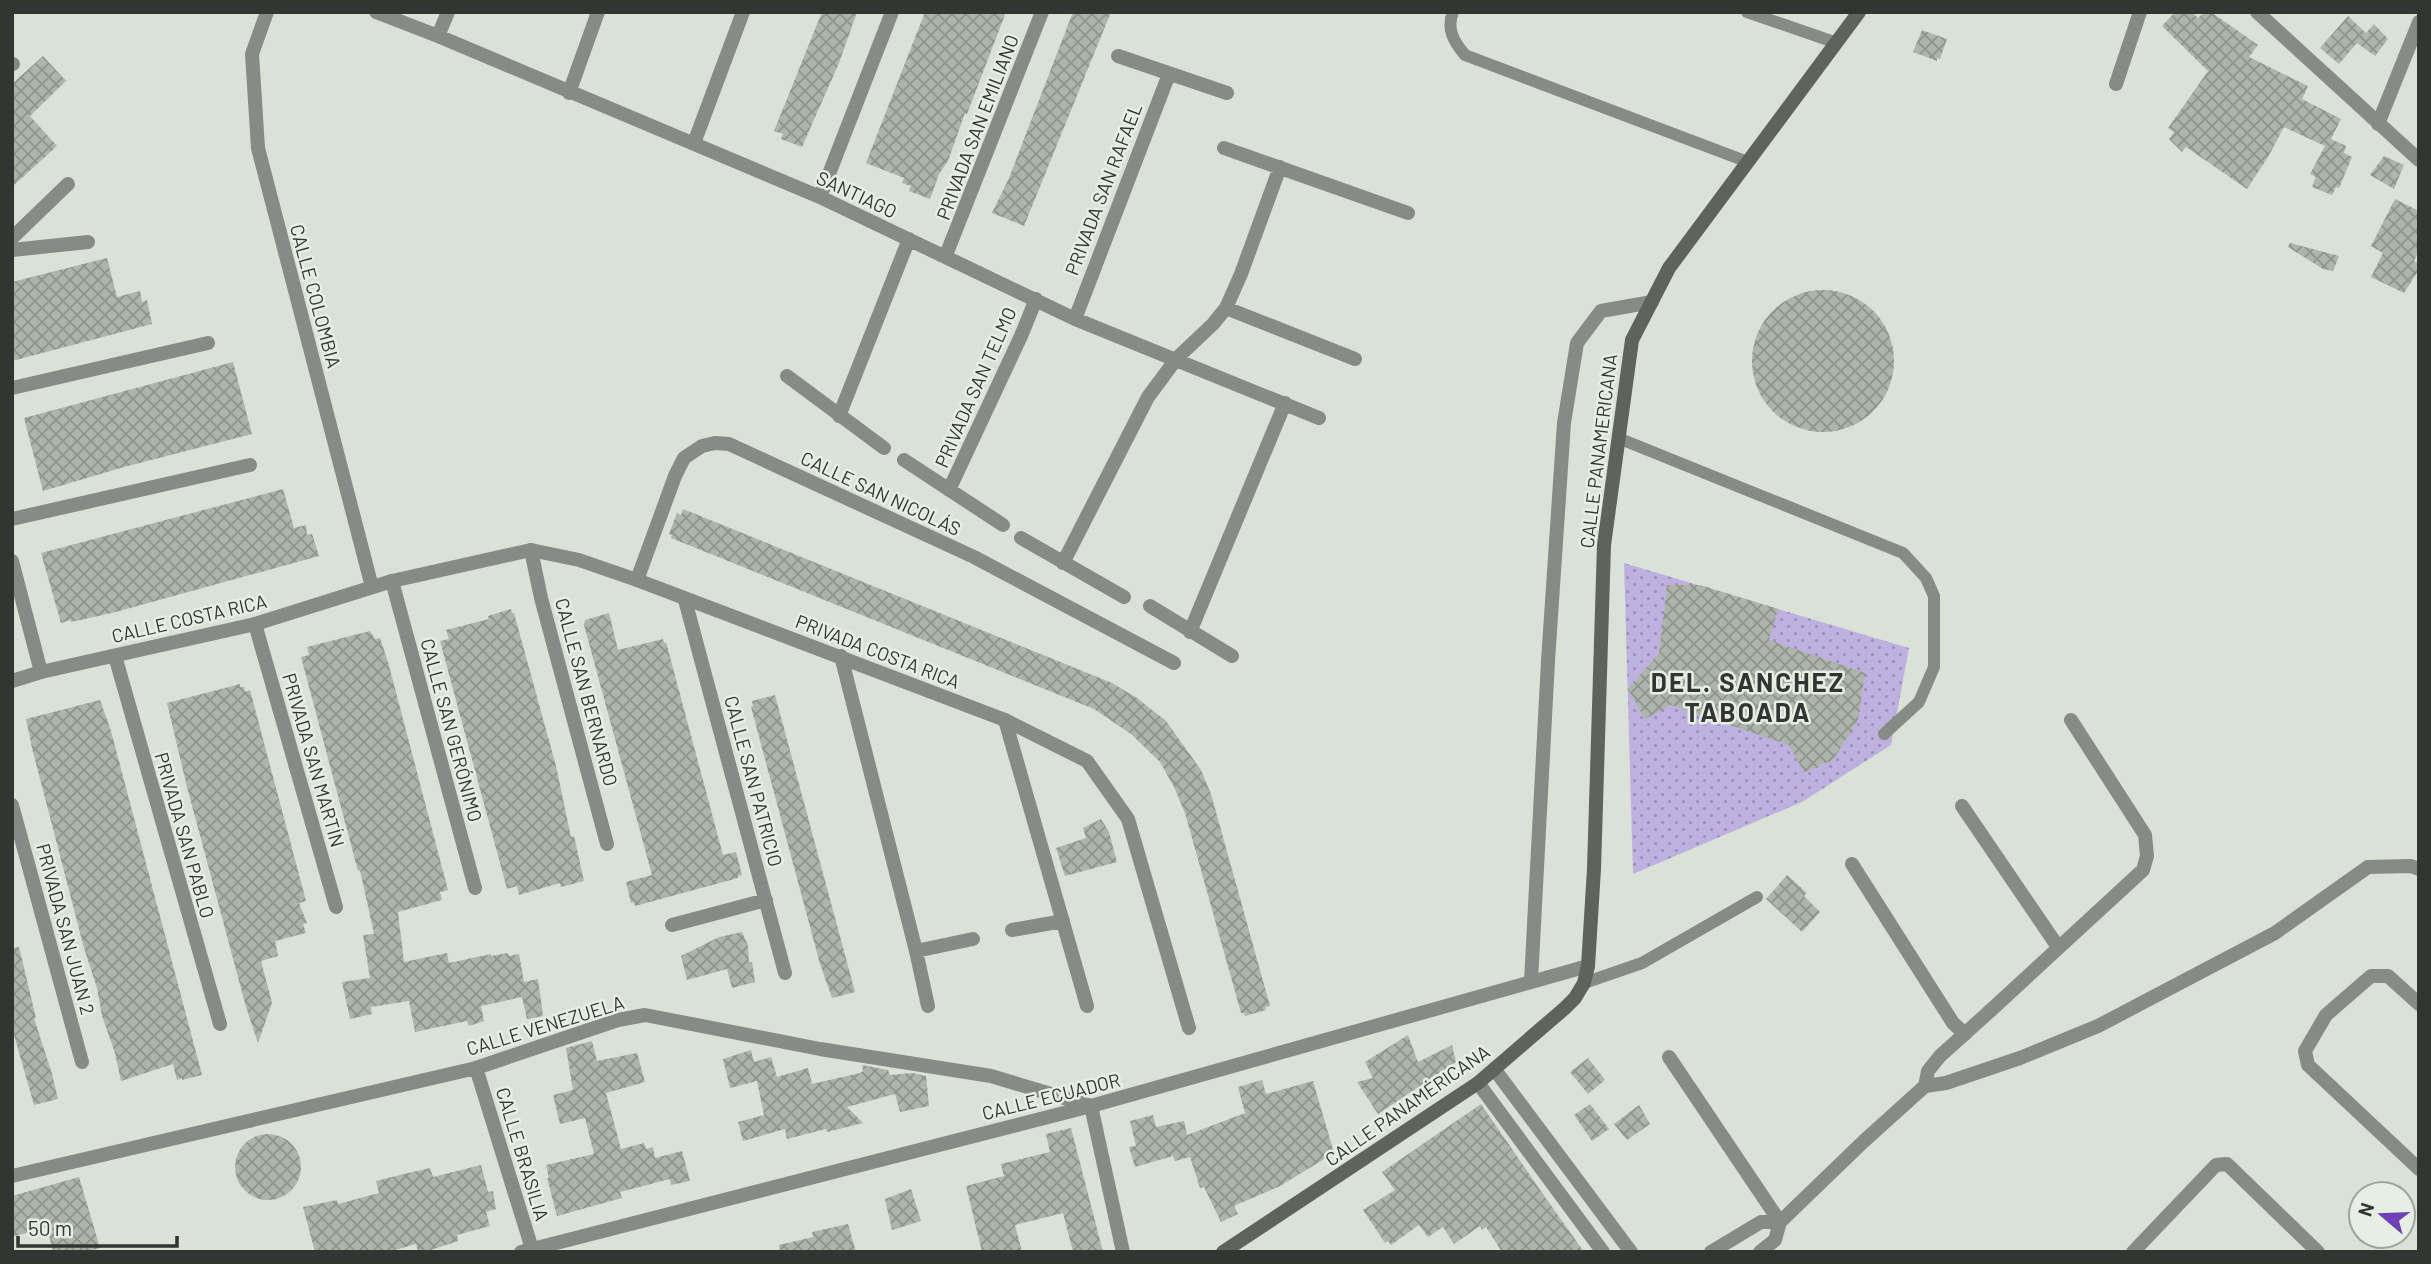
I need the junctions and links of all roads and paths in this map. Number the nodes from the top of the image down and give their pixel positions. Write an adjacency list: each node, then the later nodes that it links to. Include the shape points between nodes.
1 (267, 12): 60 (street, CALLE COLOMBIA, via 251,54 258,148)
2 (376, 12): 14 (street, SANTIAGO)
3 (448, 12): 14 (street)
4 (598, 12): 19 (street)
5 (743, 12): 22 (street)
6 (892, 12): 28 (street)
7 (1042, 12): 34 (street, PRIVADA SAN EMILIANO)
8 (1452, 12): 25 (lane, via 1449,21 1454,42 1465,55)
9 (1747, 12): 15 (lane)
10 (1859, 12): 15 (main road, CALLE PANAMERICANA)
11 (2140, 12): 18 (street)
12 (2256, 12): 21 (street)
13 (2419, 22): 21 (street)
14 (438, 36): 19 (street, SANTIAGO)
15 (1837, 43): 25 (main road, CALLE PANAMERICANA)
16 (1118, 56): 17 (street)
17 (1169, 74): 20 (street); 38 (street, PRIVADA SAN RAFAEL)
18 (2116, 84)
19 (569, 93): 22 (street, SANTIAGO)
20 (1227, 93)
21 (2378, 124): 24 (street)
22 (694, 143): 28 (street, SANTIAGO)
23 (1224, 148): 26 (street)
24 (2419, 160)
25 (1748, 162): 36 (main road, CALLE PANAMERICANA, via 1669,268)
26 (1280, 167): 29 (street); 37 (street)
27 (68, 184): 30 (street)
28 (820, 197): 31 (street, SANTIAGO)
29 (1409, 213)
30 (12, 238)
31 (909, 239): 34 (street, SANTIAGO); 45 (street)
32 (88, 242): 33 (street)
33 (12, 250)
34 (946, 255): 35 (street, SANTIAGO)
35 (1036, 299): 38 (street, SANTIAGO); 51 (street, PRIVADA SAN TELMO)
36 (1652, 302): 47 (main road, CALLE PANAMERICANA, via 1632,340); 92 (street, via 1601,312 1577,343 1564,423)
37 (1226, 308): 40 (street); 41 (street)
38 (1076, 319): 40 (street, SANTIAGO)
39 (208, 343): 43 (street)
40 (1177, 358): 44 (street, SANTIAGO); 57 (street, via 1148,397)
41 (1355, 359)
42 (788, 376): 45 (street)
43 (12, 387)
44 (1285, 403): 46 (street, SANTIAGO); 65 (street)
45 (839, 416): 48 (street)
46 (1319, 418)
47 (1618, 438): 74 (lane, via 1903,553 1926,578 1934,596 1934,667 1919,702); 90 (main road, CALLE PANAMERICANA, via 1604,545)
48 (884, 448)
49 (904, 460): 51 (street)
50 (250, 465): 52 (street)
51 (949, 490): 53 (street)
52 (12, 519)
53 (1003, 525)
54 (1021, 538): 57 (street)
55 (531, 550): 58 (street, PRIVADA COSTA RICA); 59 (street, PRIVADA COSTA RICA); 77 (street, CALLE SAN BERNARDO)
56 (12, 561): 70 (street)
57 (1063, 563): 61 (street)
58 (638, 580): 62 (street, PRIVADA COSTA RICA); 69 (street, CALLE SAN NICOLÁS, via 684,458 702,446 729,444 974,558)
59 (393, 581): 60 (street, PRIVADA COSTA RICA); 80 (street, CALLE SAN GERÓNIMO)
60 (372, 587): 64 (street, CALLE COSTA RICA)
61 (1124, 597)
62 (685, 600): 67 (street, PRIVADA COSTA RICA); 82 (street, CALLE SAN PATRICIO)
63 (1150, 606): 65 (street)
64 (255, 624): 66 (street, CALLE COSTA RICA); 83 (street, PRIVADA SAN MARTÍN)
65 (1190, 632): 68 (street)
66 (115, 656): 70 (street, CALLE COSTA RICA); 97 (street, PRIVADA SAN PABLO)
67 (841, 656): 72 (street, PRIVADA COSTA RICA); 89 (street)
68 (1232, 656)
69 (1174, 663)
70 (41, 672): 71 (street, CALLE COSTA RICA)
71 (12, 681)
72 (1005, 720): 84 (street); 98 (street, PRIVADA COSTA RICA, via 1087,761 1128,819)
73 (2071, 720): 88 (street, via 2145,835 2147,856 2143,870)
74 (1884, 734)
75 (12, 806): 101 (street, PRIVADA SAN JUAN 2)
76 (1962, 806): 88 (street)
77 (607, 844)
78 (1852, 864): 99 (street, via 1953,1023)
79 (2419, 869): 105 (street, via 2368,867 2275,933 2098,1026 2020,1058)
80 (475, 888)
81 (1757, 897): 93 (lane, via 1642,963)
82 (766, 900): 85 (street); 91 (street, CALLE SAN PATRICIO)
83 (336, 906)
84 (1063, 921): 86 (street); 96 (street)
85 (672, 925)
86 (1013, 930)
87 (973, 939): 89 (street)
88 (2058, 947): 99 (street)
89 (916, 951): 95 (street)
90 (1588, 966): 92 (street, CALLE ECUADOR); 93 (main road, CALLE PANAMÉRICANA)
91 (785, 972)
92 (1531, 981): 106 (street, CALLE ECUADOR)
93 (1584, 983): 103 (main road, CALLE PANAMÉRICANA, via 1565,1008)
94 (2419, 1004): 107 (street, via 2388,976 2371,976 2326,1015 2305,1051 2308,1065)
95 (928, 1006)
96 (1087, 1006)
97 (220, 1024)
98 (1189, 1028)
99 (1965, 1034): 105 (street, via 1928,1071)
100 (1669, 1057): 109 (street)
101 (82, 1062)
102 (476, 1068): 106 (street, CALLE VENEZUELA, via 645,1015 991,1076); 108 (street, CALLE VENEZUELA); 110 (street, CALLE BRASILIA)
103 (1495, 1070): 104 (main road, CALLE PANAMÉRICANA); 114 (street)
104 (1478, 1083): 112 (main road, CALLE PANAMÉRICANA); 113 (street)
105 (1925, 1086): 109 (street)
106 (1091, 1107): 110 (street, CALLE ECUADOR); 111 (street)
107 (2419, 1169)
108 (12, 1176)
109 (1780, 1222): 115 (street, via 1761,1222); 116 (street, via 1775,1240)
110 (529, 1251)
111 (1123, 1252)
112 (1223, 1252)
113 (1603, 1252)
114 (1631, 1252)
115 (1711, 1252)
116 (1760, 1252)
117 (2133, 1252): 118 (street, via 2216,1165 2227,1164)
118 (2318, 1252)

